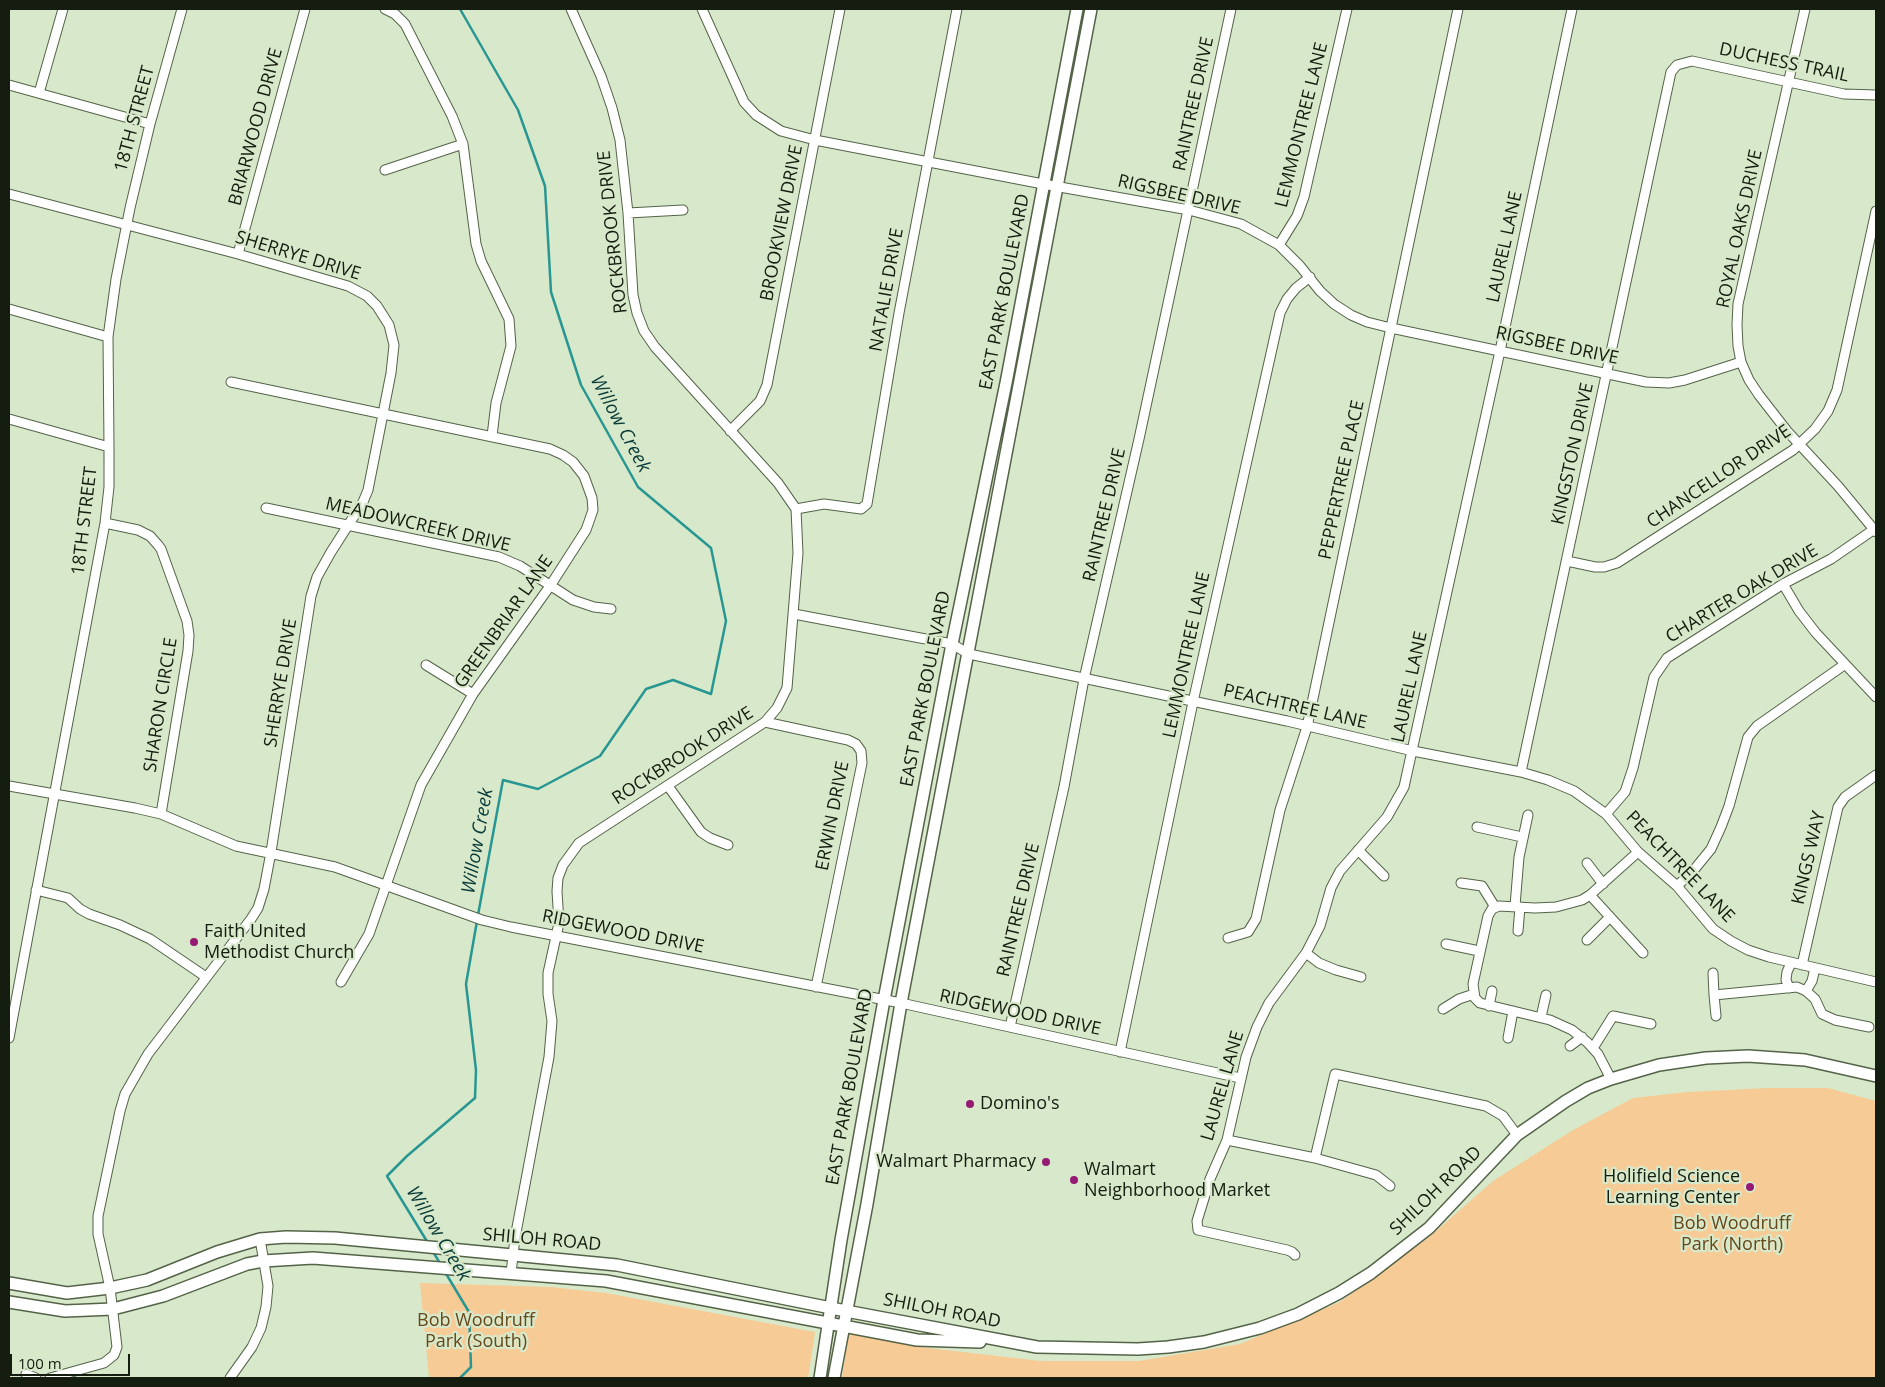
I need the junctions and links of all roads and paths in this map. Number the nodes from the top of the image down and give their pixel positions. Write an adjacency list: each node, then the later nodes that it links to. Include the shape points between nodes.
1 (63, 9): 19 (street)
2 (182, 9): 21 (street, 18TH STREET)
3 (305, 9): 35 (street, BRIARWOOD DRIVE)
4 (384, 9): 23 (street, via 396,14 405,24)
5 (571, 9): 32 (street, ROCKBROOK DRIVE, via 612,108 620,140)
6 (702, 9): 22 (street, RIGSBEE DRIVE, via 740,94 750,108 770,126)
7 (840, 9): 22 (street, BROOKVIEW DRIVE)
8 (957, 9): 24 (street, NATALIE DRIVE)
9 (1077, 9): 26 (main road, EAST PARK BOULEVARD)
10 (1092, 9): 27 (main road, EAST PARK BOULEVARD)
11 (1231, 9): 30 (street, RAINTREE DRIVE)
12 (1347, 9): 34 (street, LEMMONTREE LANE, via 1304,198)
13 (1458, 9): 38 (street, PEPPERTREE PLACE)
14 (1572, 9): 40 (street, LAUREL LANE)
15 (1805, 9): 17 (street, ROYAL OAKS DRIVE)
16 (1685, 61): 17 (street, DUCHESS TRAIL); 42 (street, KINGSTON DRIVE, via 1671,72)
17 (1789, 81): 20 (street, DUCHESS TRAIL, via 1844,94); 41 (street, ROYAL OAKS DRIVE, via 1738,304)
18 (9, 85): 19 (street)
19 (39, 93): 21 (street)
20 (1876, 95)
21 (150, 124): 33 (street, 18TH STREET)
22 (815, 140): 24 (street, RIGSBEE DRIVE); 46 (street, BROOKVIEW DRIVE, via 767,385 760,401)
23 (463, 144): 25 (street); 47 (street, via 476,244 509,319 511,331 510,355 501,381)
24 (928, 162): 26 (street, RIGSBEE DRIVE); 51 (street, NATALIE DRIVE, via 867,504 860,509 824,504)
25 (386, 170)
26 (1043, 184): 27 (street, RIGSBEE DRIVE); 60 (main road, EAST PARK BOULEVARD)
27 (1058, 187): 30 (street, RIGSBEE DRIVE); 61 (main road, EAST PARK BOULEVARD)
28 (9, 194): 33 (street, SHERRYE DRIVE)
29 (683, 210): 32 (street)
30 (1189, 210): 34 (street, RIGSBEE DRIVE, via 1243,225); 64 (street, RAINTREE DRIVE)
31 (1876, 211): 48 (street, CHANCELLOR DRIVE, via 1837,390 1828,411)
32 (628, 213): 46 (street, ROCKBROOK DRIVE, via 633,295 644,331)
33 (126, 226): 35 (street, SHERRYE DRIVE); 39 (street, 18TH STREET)
34 (1279, 245): 36 (street, RIGSBEE DRIVE)
35 (238, 254): 44 (street, SHERRYE DRIVE, via 348,286 367,296 377,306 389,325 394,345)
36 (1310, 277): 38 (street, RIGSBEE DRIVE, via 1334,304 1351,315); 67 (street, LEMMONTREE LANE, via 1296,288 1280,313)
37 (9, 309): 39 (street)
38 (1390, 328): 40 (street, RIGSBEE DRIVE); 69 (street, PEPPERTREE PLACE)
39 (108, 337): 49 (street, 18TH STREET)
40 (1500, 351): 42 (street, RIGSBEE DRIVE); 70 (street, LAUREL LANE)
41 (1741, 362): 42 (street, RIGSBEE DRIVE, via 1669,383 1646,382); 48 (street, ROYAL OAKS DRIVE, via 1759,395)
42 (1607, 373): 55 (street, KINGSTON DRIVE)
43 (231, 382): 44 (street, GREENBRIAR LANE)
44 (384, 413): 47 (street, GREENBRIAR LANE); 53 (street, SHERRYE DRIVE, via 368,490)
45 (9, 419): 49 (street)
46 (730, 431): 51 (street, ROCKBROOK DRIVE, via 778,483)
47 (492, 436): 57 (street, GREENBRIAR LANE, via 563,455 573,462 591,490 593,510 586,530)
48 (1800, 444): 54 (street, ROYAL OAKS DRIVE); 55 (street, CHANCELLOR DRIVE, via 1618,563 1595,567)
49 (109, 448): 52 (street, 18TH STREET)
50 (266, 508): 53 (street, MEADOWCREEK DRIVE)
51 (796, 509): 59 (street, ROCKBROOK DRIVE, via 798,553)
52 (105, 523): 75 (street, 18TH STREET); 76 (street, SHARON CIRCLE, via 138,530 158,545 187,621 188,651)
53 (347, 526): 57 (street, MEADOWCREEK DRIVE, via 499,557 520,566); 83 (street, SHERRYE DRIVE, via 317,577 311,596)
54 (1876, 530): 56 (street, CHARTER OAK DRIVE)
55 (1567, 560): 71 (street, KINGSTON DRIVE)
56 (1783, 584): 63 (street, via 1799,612); 77 (street, CHARTER OAK DRIVE, via 1666,658 1654,677 1625,792)
57 (550, 586): 58 (street, MEADOWCREEK DRIVE, via 573,600); 65 (street, GREENBRIAR LANE)
58 (611, 609)
59 (794, 614): 60 (street, PEACHTREE LANE); 68 (street, ROCKBROOK DRIVE, via 787,688)
60 (952, 644): 61 (street, PEACHTREE LANE); 118 (main road, EAST PARK BOULEVARD)
61 (968, 654): 64 (street, PEACHTREE LANE); 119 (main road, EAST PARK BOULEVARD)
62 (426, 665): 65 (street)
63 (1844, 665): 66 (street); 90 (street, via 1757,726 1748,737 1721,827 1710,849)
64 (1084, 679): 67 (street, PEACHTREE LANE); 127 (street, RAINTREE DRIVE, via 1064,787)
65 (473, 694): 89 (street, GREENBRIAR LANE, via 421,785)
66 (1876, 697)
67 (1193, 702): 69 (street, PEACHTREE LANE); 133 (street, LEMMONTREE LANE)
68 (765, 722): 74 (street, ROCKBROOK DRIVE); 112 (street, ERWIN DRIVE, via 848,740 861,752 862,763)
69 (1307, 726): 70 (street, PEACHTREE LANE); 98 (street, PEPPERTREE PLACE, via 1280,810 1256,919 1248,932)
70 (1413, 751): 71 (street, PEACHTREE LANE); 82 (street, LAUREL LANE, via 1404,787 1395,805)
71 (1521, 772): 77 (street, PEACHTREE LANE, via 1574,791)
72 (1876, 775): 105 (street, KINGS WAY, via 1845,797 1838,807)
73 (9, 786): 75 (street, RIDGEWOOD DRIVE)
74 (668, 786): 81 (street, via 701,832); 97 (street, ROCKBROOK DRIVE, via 574,849 558,878 559,923)
75 (54, 794): 76 (street, RIDGEWOOD DRIVE); 91 (street, 18TH STREET)
76 (161, 814): 83 (street, RIDGEWOOD DRIVE, via 236,846)
77 (1606, 814): 84 (street, PEACHTREE LANE)
78 (1528, 815): 80 (street)
79 (1477, 827): 80 (street)
80 (1522, 837): 93 (street)
81 (728, 845)
82 (1358, 850): 86 (street); 102 (street, LAUREL LANE, via 1340,871 1331,888 1320,926)
83 (271, 852): 89 (street, RIDGEWOOD DRIVE, via 335,867); 108 (street, SHERRYE DRIVE, via 258,908)
84 (1638, 852): 88 (street); 90 (street, PEACHTREE LANE)
85 (1587, 863): 88 (street)
86 (1384, 876)
87 (1461, 883): 94 (street, via 1482,886)
88 (1603, 884): 92 (street)
89 (386, 885): 97 (street, RIDGEWOOD DRIVE, via 482,920); 110 (street, GREENBRIAR LANE, via 369,934)
90 (1676, 886): 104 (street, PEACHTREE LANE, via 1713,929 1731,941 1748,950)
91 (36, 890): 108 (street, via 68,898 88,914 150,939); 129 (street, 18TH STREET)
92 (1590, 895): 93 (street, via 1556,906); 95 (street)
93 (1517, 906): 94 (street); 96 (street)
94 (1495, 907): 101 (street, via 1488,916)
95 (1610, 917): 99 (street); 103 (street)
96 (1518, 931)
97 (556, 935): 112 (street, RIDGEWOOD DRIVE); 142 (street, ROCKBROOK DRIVE, via 548,973 552,1021 549,1057)
98 (1228, 938)
99 (1587, 940)
100 (1446, 944): 101 (street)
101 (1480, 950): 115 (street)
102 (1306, 952): 109 (street, via 1328,966); 135 (street, LAUREL LANE, via 1269,1003 1257,1027)
103 (1644, 953)
104 (1792, 962): 105 (street, PEACHTREE LANE); 113 (street, via 1786,980)
105 (1802, 965): 106 (street, PEACHTREE LANE)
106 (1815, 968): 111 (street, PEACHTREE LANE); 113 (street, via 1812,981)
107 (1713, 973): 117 (street)
108 (206, 977): 147 (street, SHERRYE DRIVE, via 148,1054 125,1094 98,1216 98,1234)
109 (1361, 977)
110 (341, 982)
111 (1876, 982)
112 (816, 987): 118 (street, RIDGEWOOD DRIVE)
113 (1797, 989): 117 (street); 126 (street, via 1815,999 1822,1014)
114 (1492, 991): 120 (street)
115 (1474, 994): 120 (street, via 1480,1003); 121 (street)
116 (1546, 995): 124 (street)
117 (1714, 996): 123 (street)
118 (884, 1000): 119 (street, RIDGEWOOD DRIVE); 149 (main road, EAST PARK BOULEVARD)
119 (901, 1004): 127 (street, RIDGEWOOD DRIVE); 151 (main road, EAST PARK BOULEVARD)
120 (1489, 1006): 122 (street)
121 (1443, 1009)
122 (1513, 1011): 124 (street); 130 (street)
123 (1716, 1016)
124 (1541, 1017): 128 (street, via 1565,1025)
125 (1651, 1024): 132 (street, via 1613,1016)
126 (1869, 1027)
127 (1010, 1028): 133 (street, RIDGEWOOD DRIVE)
128 (1582, 1037): 131 (street); 132 (street)
129 (9, 1038)
130 (1508, 1038)
131 (1570, 1046)
132 (1593, 1048): 136 (street)
133 (1120, 1052): 135 (street, RIDGEWOOD DRIVE)
134 (1876, 1076): 136 (main road, SHILOH ROAD, via 1805,1060 1748,1056 1660,1065)
135 (1240, 1078): 138 (street, LAUREL LANE)
136 (1611, 1079): 137 (main road, SHILOH ROAD, via 1566,1101)
137 (1517, 1135): 139 (street, via 1503,1116 1486,1106 1335,1074); 154 (main road, SHILOH ROAD, via 1429,1228 1371,1273 1298,1314 1226,1337 1138,1349 1040,1347)
138 (1227, 1140): 139 (street); 143 (street, LAUREL LANE, via 1210,1179 1197,1221 1198,1230 1287,1250)
139 (1315, 1158): 140 (street, via 1376,1175)
140 (1390, 1186)
141 (260, 1239): 142 (main road, SHILOH ROAD, via 316,1237); 144 (street); 147 (main road, SHILOH ROAD, via 147,1280)
142 (513, 1255): 145 (street, ROCKBROOK DRIVE); 149 (main road, SHILOH ROAD, via 631,1267)
143 (1295, 1256)
144 (263, 1261): 145 (main road, SHILOH ROAD, via 312,1258); 150 (main road, SHILOH ROAD, via 163,1296); 158 (street, via 268,1286 261,1328)
145 (511, 1273): 152 (main road, SHILOH ROAD, via 606,1280)
146 (9, 1283): 147 (main road, SHILOH ROAD, via 67,1293)
147 (110, 1288): 150 (street, SHERRYE DRIVE)
148 (9, 1302): 150 (main road, SHILOH ROAD, via 66,1312)
149 (830, 1308): 151 (main road, SHILOH ROAD); 152 (main road, EAST PARK BOULEVARD)
150 (113, 1309): 157 (street, SHERRYE DRIVE, via 117,1347 114,1355 104,1363)
151 (846, 1311): 153 (main road, EAST PARK BOULEVARD); 154 (main road, SHILOH ROAD)
152 (827, 1323): 153 (main road, SHILOH ROAD); 159 (main road, EAST PARK BOULEVARD)
153 (843, 1326): 154 (main road, SHILOH ROAD, via 917,1340); 160 (main road, EAST PARK BOULEVARD)
154 (1014, 1342)
155 (26, 1374): 156 (street)
156 (36, 1378)
157 (50, 1378)
158 (230, 1378)
159 (820, 1378)
160 (834, 1378)

